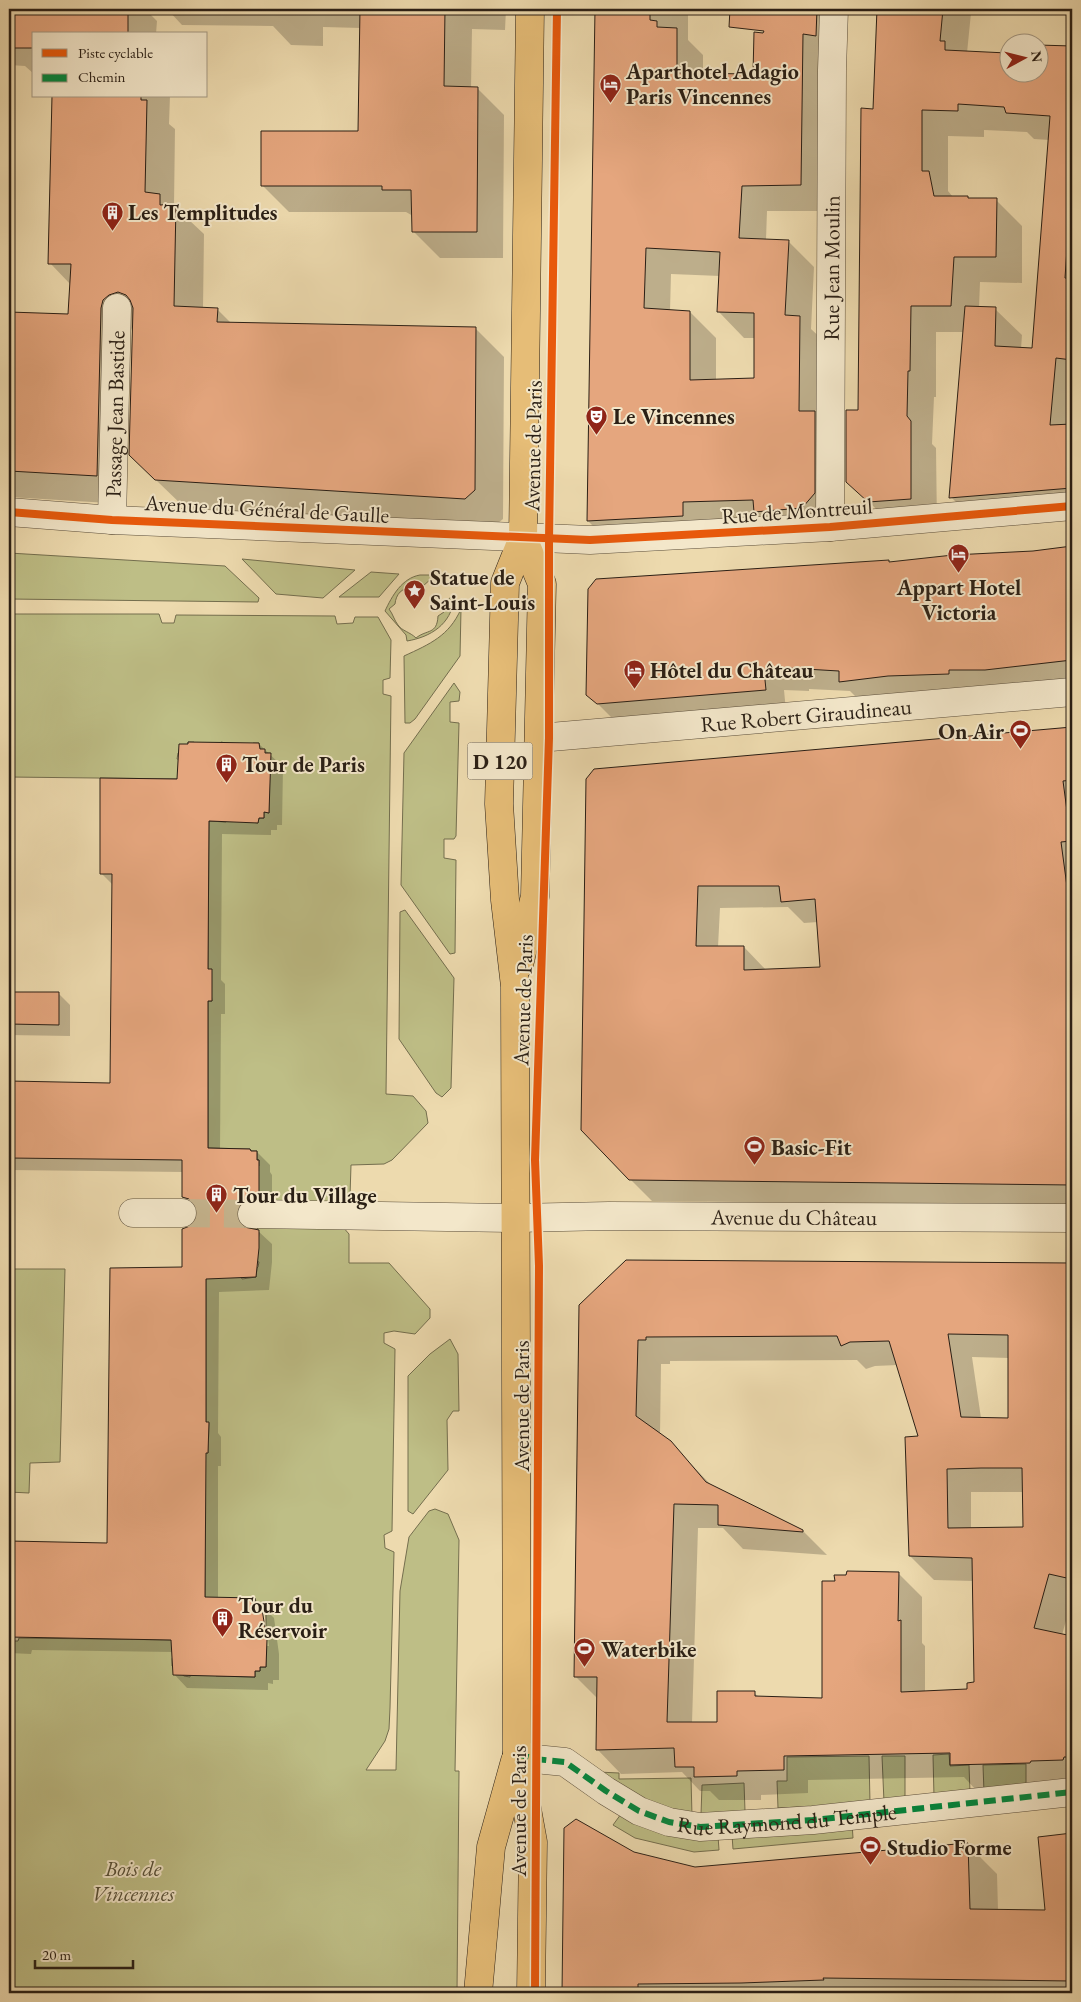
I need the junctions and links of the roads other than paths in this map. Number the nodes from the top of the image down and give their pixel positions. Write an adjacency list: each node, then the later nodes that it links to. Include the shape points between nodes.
1 (530, 9): 8 (main road, Avenue de Paris / D 120)
2 (834, 9): 7 (street, Rue Jean Moulin)
3 (117, 308): 6 (street, Passage Jean Bastide)
4 (1072, 506): 7 (street, Rue de Montreuil)
5 (9, 512): 6 (street, Avenue du Général de Gaulle)
6 (112, 520): 8 (street, Avenue du Général de Gaulle)
7 (830, 527): 8 (street, Rue de Montreuil, via 590,540)
8 (523, 538): 10 (main road, Avenue de Paris / D 120, via 542,584); 11 (main road, Avenue de Paris / D 120, via 504,583 499,804)
9 (1072, 692): 10 (street, Rue Robert Giraudineau)
10 (539, 738): 11 (main road, Avenue de Paris / D 120, via 535,896)
11 (515, 986): 15 (main road, Avenue de Paris / D 120)
12 (133, 1213): 13 (street)
13 (182, 1213)
14 (265, 1214): 15 (street, Avenue du Château)
15 (516, 1218): 16 (street, Avenue du Château); 17 (main road, Avenue de Paris / D 120)
16 (1072, 1218)
17 (517, 1754): 18 (street, Rue Raymond du Temple, via 565,1762 639,1811 669,1822 700,1827 813,1820); 19 (main road, Avenue de Paris / D 120, via 491,1847); 20 (main road, Avenue de Paris / D 120, via 533,1842)
18 (1072, 1792)
19 (478, 1993)
20 (531, 1993)

